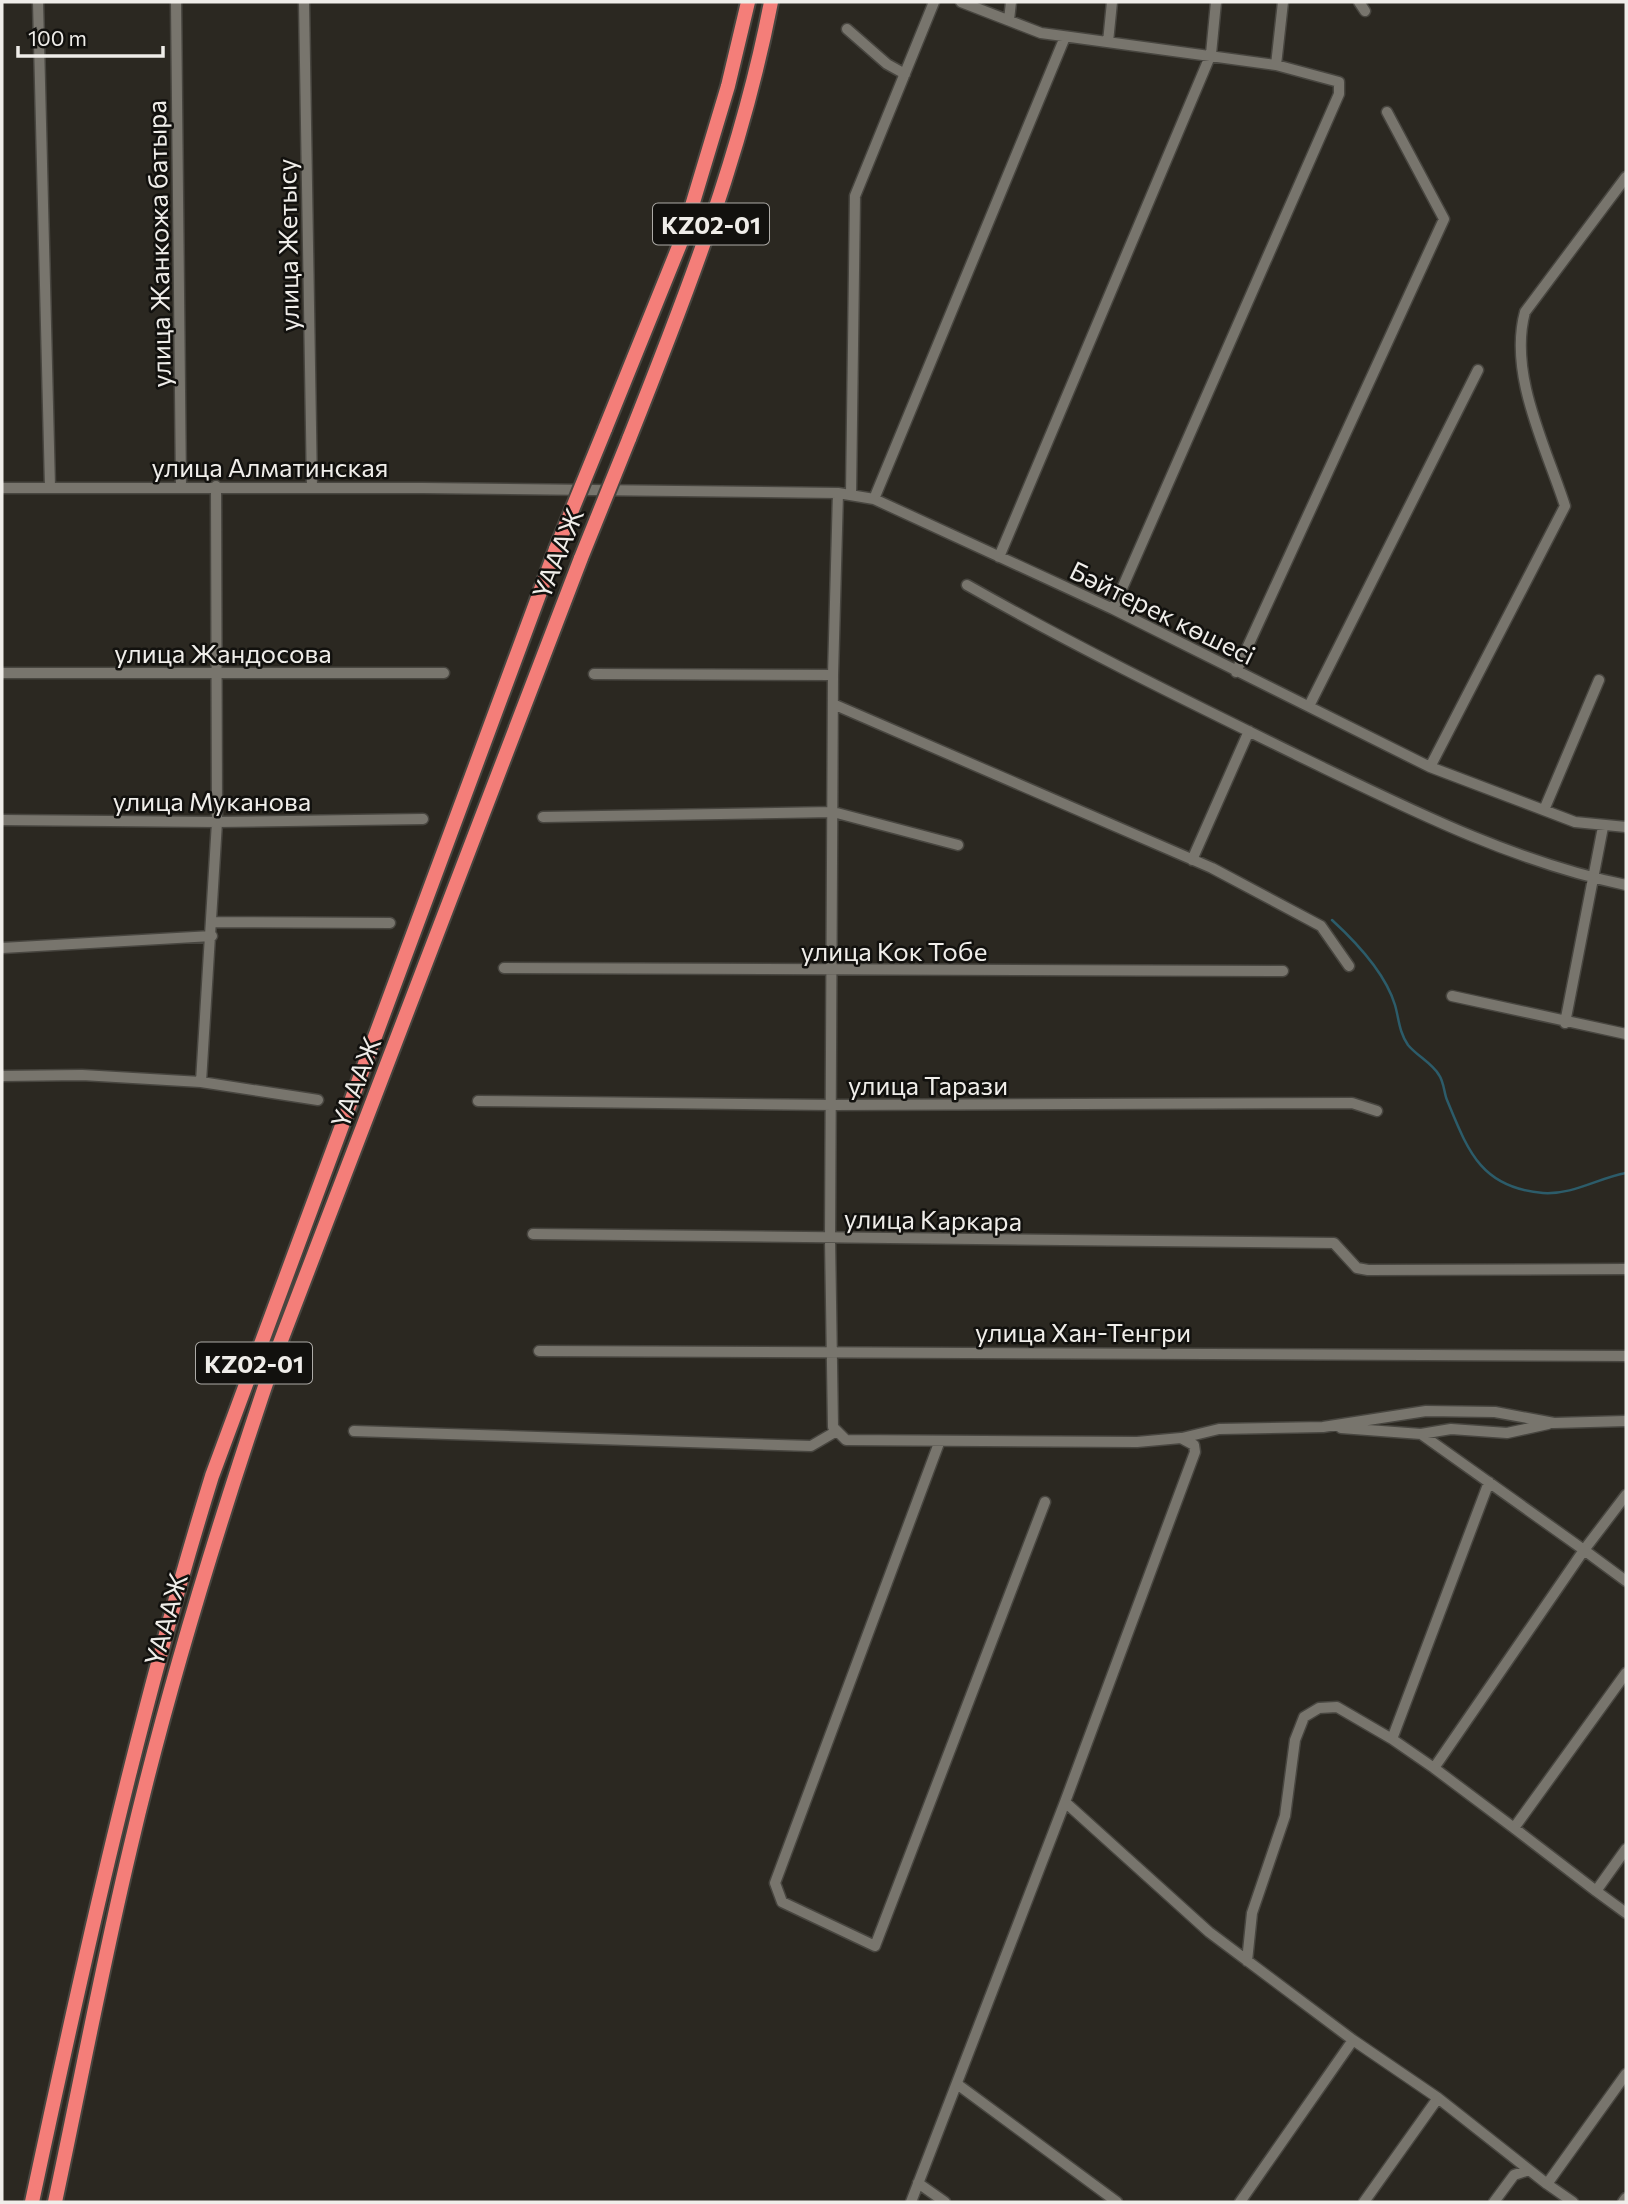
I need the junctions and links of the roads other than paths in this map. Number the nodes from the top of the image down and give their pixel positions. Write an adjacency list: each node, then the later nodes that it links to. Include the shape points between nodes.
1 (38, 2): 23 (street)
2 (176, 2): 24 (street, улица Жанкожа батыра)
3 (304, 2): 26 (street, улица Жетысу)
4 (748, 2): 109 (highway, ҮАААЖ / KZ02-01, bridge, via 725,99 682,239 556,549 212,1476 173,1601 126,1780)
5 (771, 2): 110 (highway, ҮАААЖ / KZ02-01, bridge, via 725,182 676,320 580,558 277,1351 229,1492 195,1600 129,1850)
6 (934, 2): 18 (street)
7 (961, 2): 12 (street)
8 (1011, 2): 12 (street)
9 (1112, 2): 15 (street)
10 (1216, 2): 16 (street)
11 (1283, 2): 17 (street)
12 (1009, 20): 14 (street)
13 (847, 29): 18 (street)
14 (1065, 37): 15 (street); 30 (street)
15 (1108, 42): 16 (street)
16 (1211, 54): 17 (street); 31 (street)
17 (1276, 65): 33 (street, via 1339,82 1339,94)
18 (905, 74): 29 (street, via 855,196)
19 (1387, 112): 37 (street, via 1444,219)
20 (1626, 177): 44 (street, via 1525,312 1518,336 1521,373 1565,506)
21 (1478, 370): 42 (street)
22 (216, 486): 24 (street, улица Алматинская); 26 (street, улица Алматинская); 34 (street)
23 (50, 487): 24 (street, улица Алматинская); 25 (street, улица Алматинская)
24 (181, 487)
25 (2, 488)
26 (312, 488): 27 (street, улица Алматинская)
27 (670, 491): 28 (street, Бәйтерек көшесі)
28 (838, 492): 29 (street, Бәйтерек көшесі); 39 (street)
29 (851, 495): 30 (street, Бәйтерек көшесі)
30 (874, 499): 31 (street, Бәйтерек көшесі)
31 (999, 557): 33 (street, Бәйтерек көшесі)
32 (967, 585): 43 (street, via 1078,648)
33 (1113, 609): 37 (street, Бәйтерек көшесі)
34 (219, 672): 35 (street, улица Жандосова); 36 (street, улица Жандосова); 50 (street)
35 (2, 673)
36 (444, 673)
37 (1236, 673): 42 (street, Бәйтерек көшесі)
38 (593, 674): 39 (street)
39 (833, 675): 41 (street)
40 (1599, 680): 45 (street)
41 (833, 704): 46 (street); 54 (street)
42 (1309, 706): 44 (street, Бәйтерек көшесі)
43 (1249, 731): 54 (street); 55 (street, via 1450,829)
44 (1430, 767): 45 (street, Бәйтерек көшесі)
45 (1544, 810): 51 (street, Бәйтерек көшесі)
46 (833, 812): 47 (street); 53 (street); 63 (street)
47 (543, 817)
48 (422, 819): 50 (street, улица Муканова)
49 (2, 820): 50 (street, улица Муканова)
50 (217, 822): 57 (street)
51 (1603, 827): 52 (street, Бәйтерек көшесі); 55 (street)
52 (1626, 827)
53 (958, 845)
54 (1192, 860): 61 (street, via 1321,926)
55 (1593, 879): 56 (street); 66 (street)
56 (1626, 886)
57 (213, 922): 58 (street); 59 (street)
58 (390, 923)
59 (212, 936): 60 (street); 69 (street)
60 (2, 948)
61 (1349, 966)
62 (504, 968): 63 (street, улица Кок Тобе)
63 (833, 971): 64 (street, улица Кок Тобе); 72 (street)
64 (1283, 971)
65 (1452, 996): 66 (street)
66 (1565, 1023): 67 (street)
67 (1626, 1034)
68 (2, 1076): 69 (street)
69 (201, 1082): 70 (street)
70 (318, 1100)
71 (478, 1101): 72 (street, улица Тарази)
72 (832, 1105): 73 (street, улица Тарази, via 1352,1103); 75 (street)
73 (1377, 1111)
74 (533, 1234): 75 (street, улица Каркара)
75 (830, 1239): 76 (street, улица Каркара, via 1334,1243 1357,1268 1368,1270); 78 (street)
76 (1626, 1269)
77 (539, 1351): 78 (street, улица Хан-Тенгри)
78 (831, 1351): 79 (street, улица Хан-Тенгри); 84 (street)
79 (1626, 1356)
80 (1626, 1421): 81 (street)
81 (1554, 1423): 82 (street, via 1496,1412 1426,1411); 85 (street, via 1507,1433 1451,1429)
82 (1323, 1426): 85 (street); 86 (street, via 1219,1429)
83 (354, 1431): 84 (street, via 811,1446)
84 (835, 1432): 87 (street, via 846,1440)
85 (1421, 1434): 88 (street)
86 (1181, 1438): 87 (street); 96 (street, via 1194,1445 1194,1461)
87 (939, 1443): 90 (street, via 775,1883 782,1902 875,1946)
88 (1489, 1482): 91 (street); 94 (street)
89 (1626, 1494): 91 (street)
90 (1045, 1502)
91 (1584, 1550): 92 (street); 95 (street)
92 (1626, 1581)
93 (1626, 1673): 97 (street)
94 (1392, 1739): 95 (street); 101 (street, via 1337,1707 1319,1708 1304,1717 1295,1740 1285,1816 1251,1913)
95 (1434, 1768): 97 (street)
96 (1065, 1802): 101 (street); 104 (street)
97 (1514, 1828): 99 (street)
98 (1626, 1849): 99 (street)
99 (1596, 1891): 100 (street)
100 (1626, 1913)
101 (1247, 1961): 102 (street)
102 (1353, 2040): 105 (street); 114 (street)
103 (1626, 2074): 108 (street)
104 (957, 2084): 107 (street); 113 (street)
105 (1438, 2098): 106 (street); 115 (street)
106 (1529, 2170): 108 (street); 116 (street, via 1514,2175)
107 (918, 2183): 111 (street); 112 (street)
108 (1547, 2184): 117 (street)
109 (32, 2202)
110 (55, 2202)
111 (911, 2202)
112 (946, 2202)
113 (1117, 2202)
114 (1240, 2202)
115 (1364, 2202)
116 (1494, 2202)
117 (1573, 2202)

